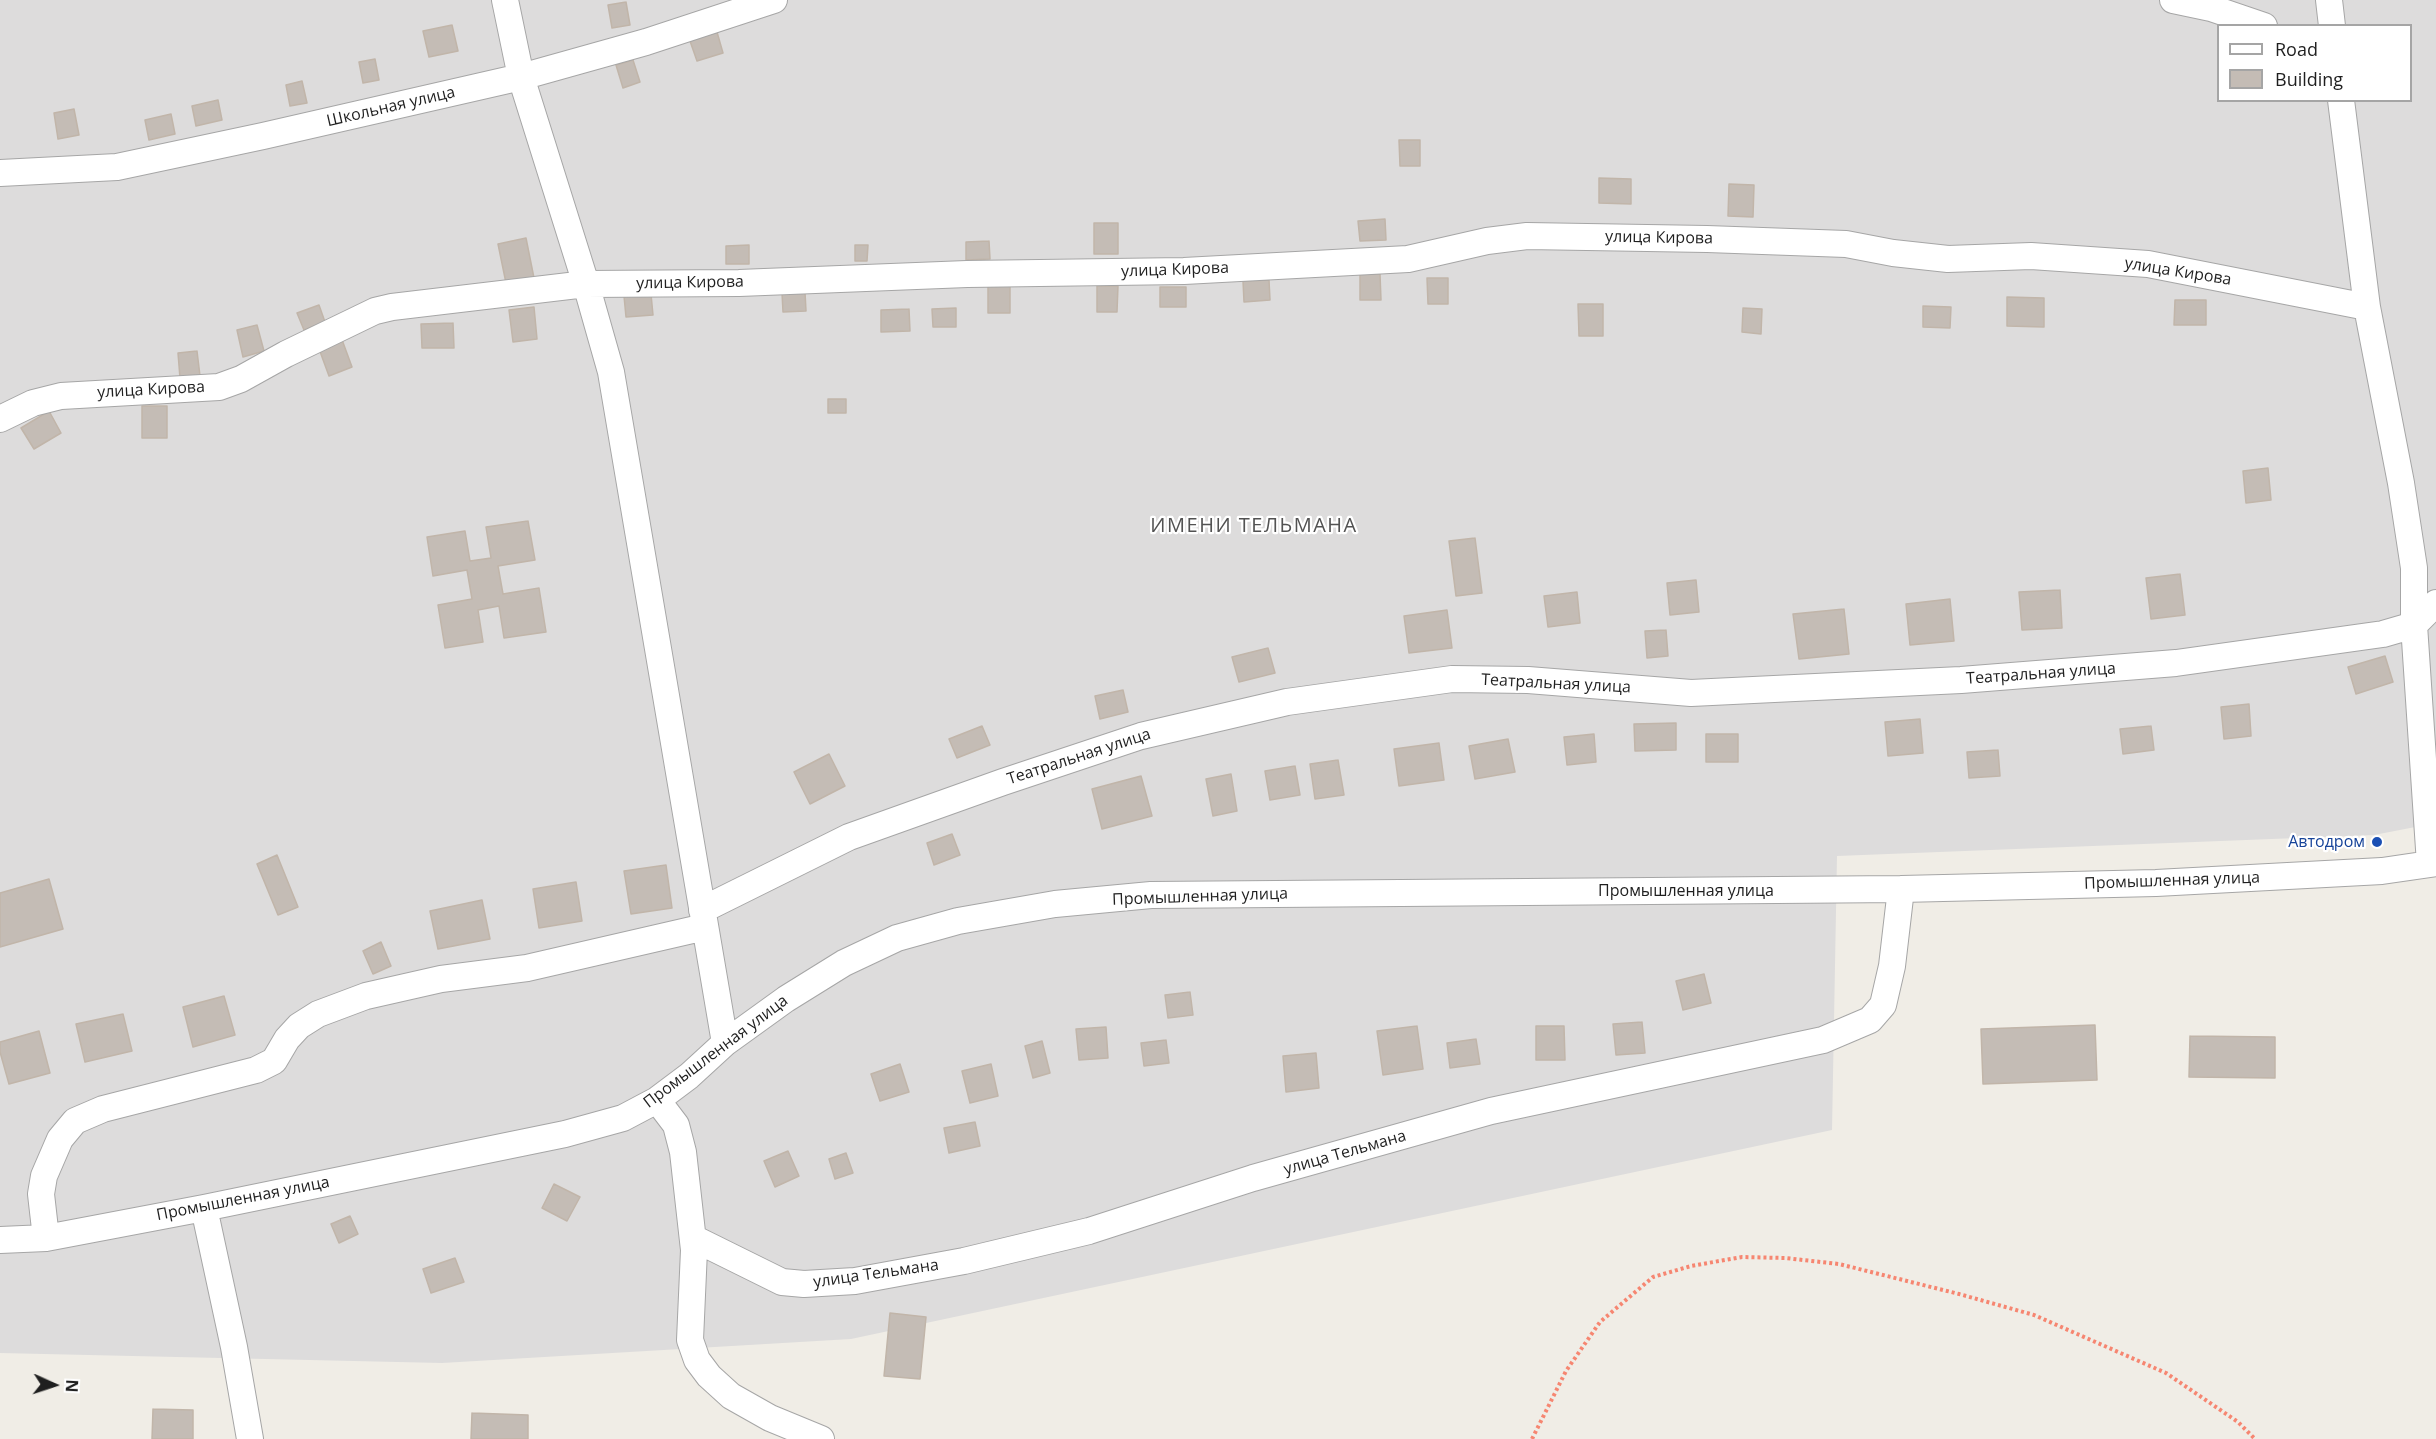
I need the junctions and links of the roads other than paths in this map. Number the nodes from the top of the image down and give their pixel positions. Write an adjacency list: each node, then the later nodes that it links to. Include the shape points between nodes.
1 (505, 0): 7 (street)
2 (774, 0): 7 (street, Школьная улица, via 646,42)
3 (2173, 0): 5 (street)
4 (2329, 0): 6 (street)
5 (2258, 24)
6 (2332, 24)
7 (520, 76): 9 (street, Школьная улица, via 117,166); 10 (street)
8 (2341, 102): 11 (street)
9 (0, 173)
10 (586, 284): 11 (street, улица Кирова, via 1184,271 1408,260 1487,241 1527,236 1846,244 1948,259 2031,256 2148,264); 12 (street, улица Кирова, via 392,307 375,311 219,387 61,396); 17 (street, via 611,372)
11 (2367, 307): 14 (street, via 2402,483 2412,558)
12 (0, 419)
13 (2436, 603): 14 (street, Театральная улица)
14 (2414, 625): 15 (street); 17 (street, Театральная улица, via 2383,634 2176,663 2051,674 1691,693 1528,680 1452,679 1287,702 1142,736 849,837)
15 (2433, 864): 16 (street, Промышленная улица, via 2382,871 2156,883)
16 (1901, 889): 18 (street, Промышленная улица, via 1151,895 1055,904 958,921 897,938 844,963); 22 (street, улица Тельмана, via 1883,1005 1870,1020 1823,1040 1491,1111 1253,1178 1089,1231 964,1261 855,1281 782,1282)
17 (703, 919): 18 (street); 21 (street, Театральная улица, via 527,968 441,979 366,996 318,1014 299,1026 274,1061 256,1070 103,1109 75,1121 60,1139 44,1176 40,1194)
18 (724, 1043): 19 (street, Промышленная улица)
19 (657, 1100): 20 (street, Промышленная улица, via 623,1118 565,1134); 22 (street, via 676,1125 681,1143)
20 (204, 1208): 21 (street, Промышленная улица); 24 (street)
21 (46, 1238): 23 (street, Промышленная улица)
22 (693, 1238): 25 (street, via 690,1340 697,1360 731,1396 770,1418)
23 (0, 1239)
24 (250, 1439)
25 (821, 1439)

